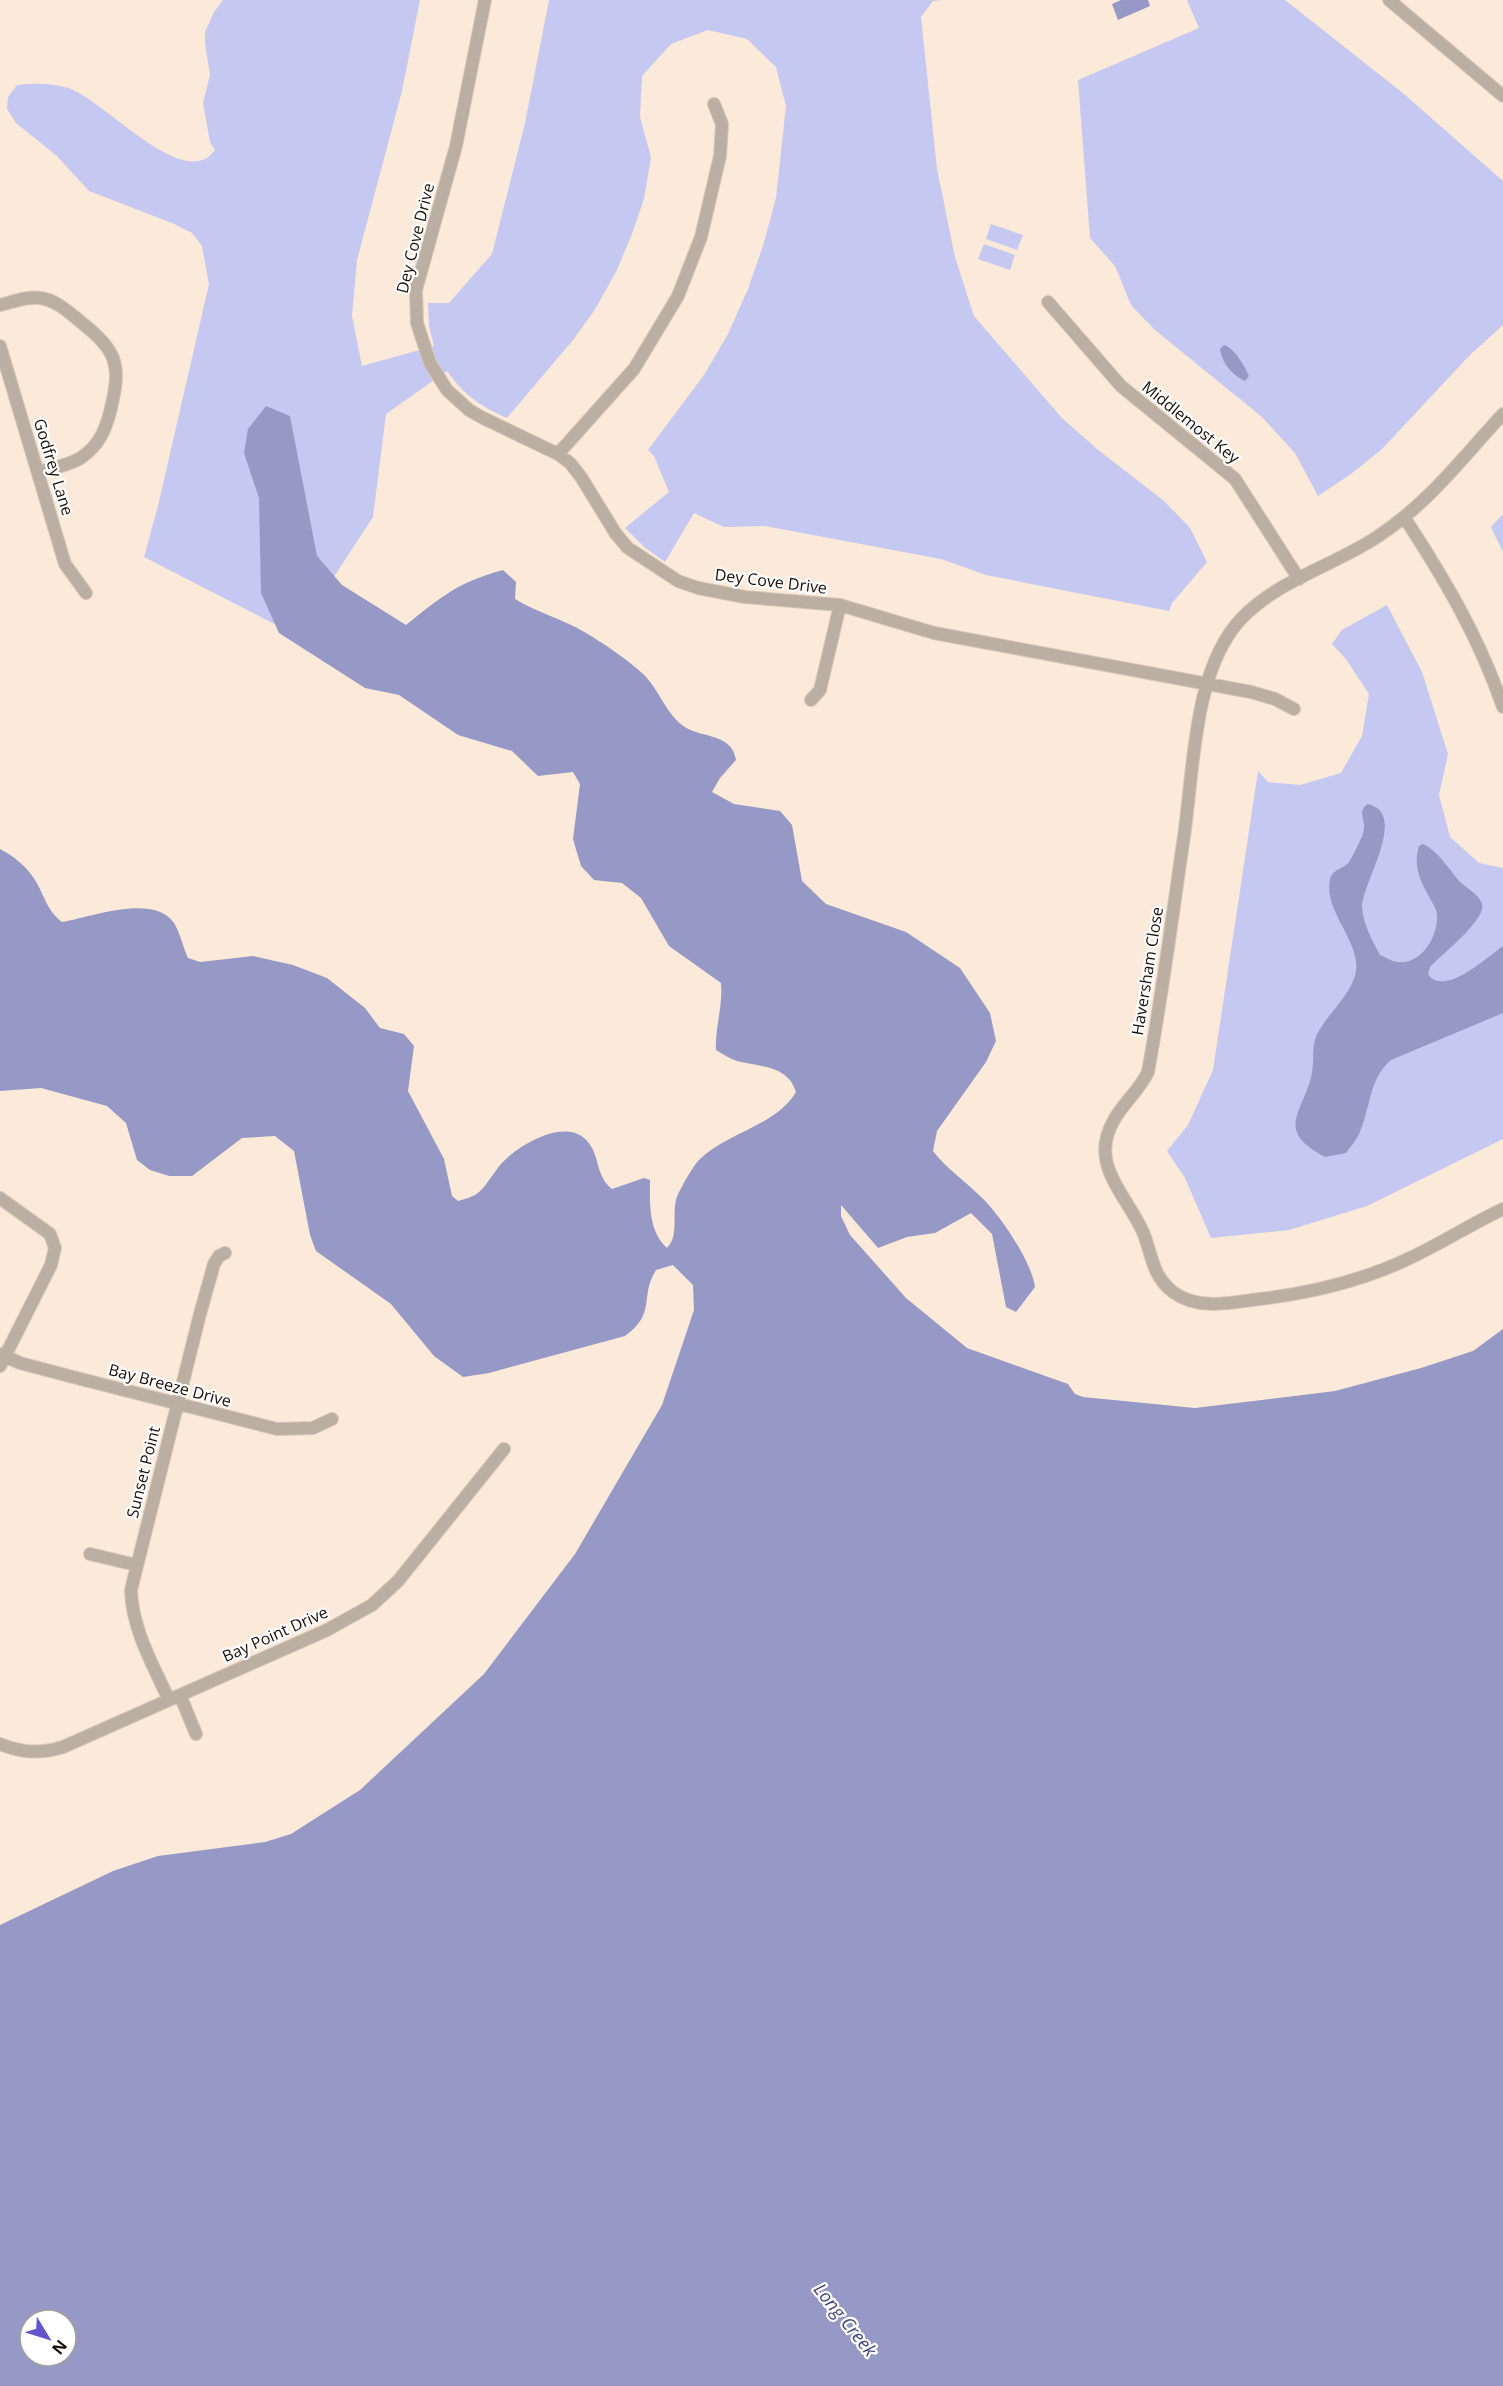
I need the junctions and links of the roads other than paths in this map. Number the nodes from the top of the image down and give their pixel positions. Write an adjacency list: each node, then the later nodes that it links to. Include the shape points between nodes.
1 (485, 0): 9 (street, Dey Cove Drive, via 456,146 416,290 417,323 430,363 447,390 469,410)
2 (1389, 0): 3 (street)
3 (1503, 96)
4 (714, 104): 9 (street, via 722,124 720,156 701,237 678,296 634,369)
5 (1048, 302): 12 (street, Middlemost Key, via 1121,386 1235,479)
6 (0, 305): 10 (street, via 40,297 61,306 100,337 116,365 113,402 106,430 97,444 80,459)
7 (0, 346): 10 (street, Godfrey Lane)
8 (1503, 414): 11 (street, Haversham Close, via 1460,464)
9 (558, 454): 14 (street, Dey Cove Drive, via 581,477 628,548 678,581 745,597)
10 (39, 472): 13 (street, Godfrey Lane, via 65,564)
11 (1404, 517): 12 (street, Haversham Close, via 1353,552); 17 (street, via 1446,580 1490,667)
12 (1299, 579): 15 (street, Haversham Close, via 1274,592 1242,618 1221,646)
13 (86, 593)
14 (840, 605): 15 (street, Dey Cove Drive, via 934,633); 16 (street, via 820,690)
15 (1206, 683): 18 (street, Dey Cove Drive, via 1275,699); 20 (street, Haversham Close, via 1148,1072 1135,1095 1113,1120 1106,1142 1110,1176 1136,1218 1159,1277 1183,1298 1205,1304 1318,1290 1409,1258)
16 (810, 700)
17 (1503, 706)
18 (1294, 709)
19 (0, 1198): 22 (street, via 50,1234 55,1248 51,1265)
20 (1503, 1209)
21 (225, 1253): 23 (street, Sunset Point, via 214,1263)
22 (2, 1359): 23 (street, Bay Breeze Drive)
23 (178, 1404): 24 (street, Bay Breeze Drive, via 284,1430 313,1428); 27 (street, Sunset Point)
24 (332, 1419)
25 (504, 1449): 28 (street, Bay Point Drive, via 411,1566 372,1605 327,1630)
26 (90, 1554): 27 (street)
27 (136, 1565): 28 (street, Sunset Point, via 132,1612 141,1637)
28 (175, 1698): 29 (street, Sunset Point); 30 (street, Bay Point Drive, via 50,1751 24,1752)
29 (196, 1734)
30 (0, 1744)

